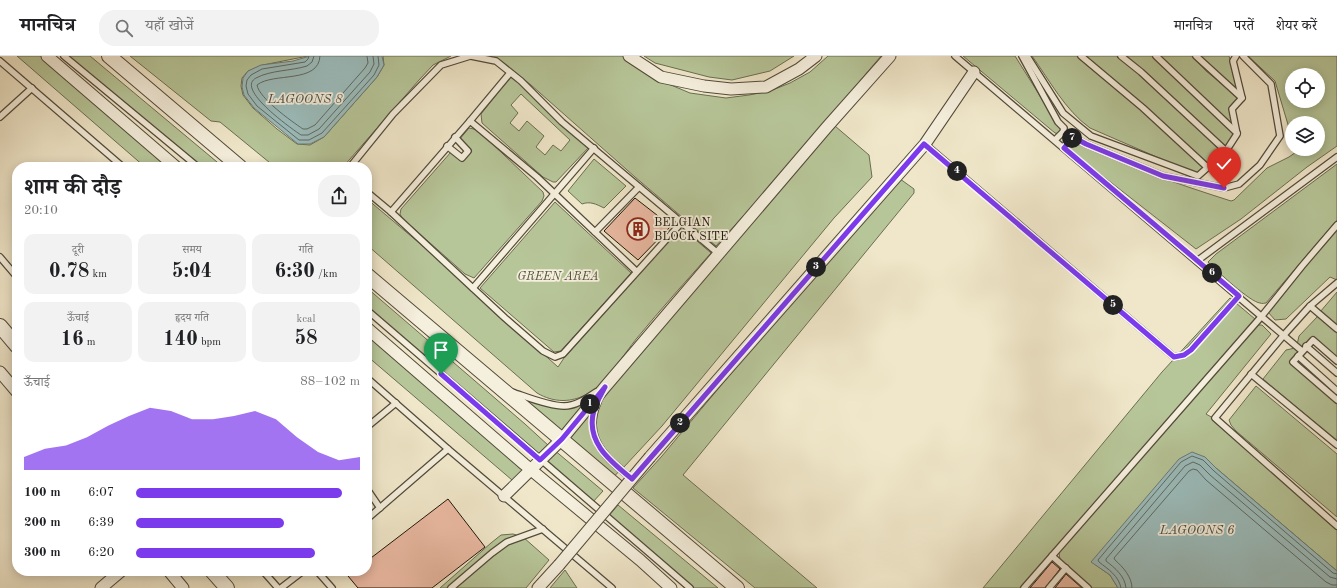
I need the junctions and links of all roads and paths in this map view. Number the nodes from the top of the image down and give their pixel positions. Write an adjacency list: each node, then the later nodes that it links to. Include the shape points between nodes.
1 (47, 56): 34 (street)
2 (64, 56): 35 (lane)
3 (109, 56): 36 (street)
4 (471, 56): 19 (lane, via 496,61); 37 (lane, via 441,65 393,114)
5 (630, 56): 6 (street, via 662,77 731,89 766,87)
6 (816, 56)
7 (890, 56): 46 (street)
8 (955, 56): 18 (lane)
9 (1022, 56): 26 (lane, via 1058,122 1064,128)
10 (1027, 56): 38 (lane, via 1063,113 1091,136 1198,176)
11 (1081, 56): 38 (lane)
12 (1121, 56): 31 (lane, via 1142,72)
13 (1156, 56): 24 (lane)
14 (1196, 56): 21 (lane)
15 (1236, 56): 21 (lane, via 1233,61)
16 (1243, 56): 30 (lane, via 1271,84 1280,136 1260,165 1239,184 1224,188 1163,176 1073,137)
17 (0, 61): 20 (lane)
18 (974, 72): 26 (lane); 27 (street)
19 (510, 73): 23 (lane); 29 (lane)
20 (32, 88): 22 (lane); 33 (lane)
21 (1242, 98): 24 (lane, via 1232,109)
22 (0, 117)
23 (470, 121): 25 (lane); 40 (lane)
24 (1237, 134): 31 (lane)
25 (455, 138): 28 (lane); 28 (lane, via 468,151 462,158)
26 (1055, 140): 30 (lane)
27 (924, 144): 54 (lane, via 1174,357 1191,350); 82 (street, bridge)
28 (447, 146): 42 (lane)
29 (594, 148): 39 (lane); 40 (lane)
30 (1064, 148): 48 (lane)
31 (1226, 151): 38 (lane)
32 (1337, 157): 48 (lane)
33 (117, 162)
34 (170, 162)
35 (192, 162)
36 (234, 162)
37 (354, 162)
38 (1207, 167)
39 (639, 187): 43 (lane); 45 (lane)
40 (554, 194): 45 (lane); 53 (lane)
41 (372, 196): 42 (lane)
42 (390, 212): 53 (lane)
43 (682, 222): 46 (lane); 50 (lane)
44 (1337, 226): 57 (lane)
45 (595, 232): 50 (lane)
46 (719, 254): 71 (street)
47 (0, 257): 49 (lane)
48 (1197, 261): 54 (lane)
49 (12, 271)
50 (636, 271): 53 (lane, via 563,354 555,357 543,351)
51 (372, 279): 72 (street)
52 (1337, 283): 55 (lane)
53 (473, 288)
54 (1239, 296): 57 (lane)
55 (1310, 306): 59 (lane); 61 (lane)
56 (372, 314): 80 (lane)
57 (1261, 317): 61 (lane); 89 (lane)
58 (0, 326): 62 (street)
59 (1337, 330)
60 (372, 332): 81 (street)
61 (1283, 336): 64 (lane); 68 (lane)
62 (12, 340)
63 (1306, 346): 64 (lane); 65 (lane, via 1313,340); 67 (lane)
64 (1300, 353): 73 (lane); 74 (lane, via 1294,362)
65 (1337, 361)
66 (0, 372): 70 (street)
67 (1337, 373)
68 (1251, 374): 78 (lane); 87 (lane, via 1215,418)
69 (372, 382): 75 (lane)
70 (12, 386)
71 (605, 387): 72 (lane, via 584,400 565,406); 77 (street); 82 (lane, via 594,410 593,428 598,445 609,460)
72 (502, 389): 77 (street)
73 (1337, 391)
74 (1337, 400)
75 (396, 403): 76 (lane); 79 (lane)
76 (372, 423)
77 (562, 439): 80 (street); 107 (street)
78 (1337, 445)
79 (448, 449): 84 (lane); 85 (lane)
80 (540, 460): 81 (street); 106 (lane)
81 (531, 470): 84 (street); 105 (street)
82 (632, 479): 104 (street, bridge)
83 (372, 496): 85 (lane)
84 (504, 496): 88 (lane)
85 (380, 508): 86 (lane)
86 (372, 514)
87 (1337, 526)
88 (542, 529): 97 (lane); 103 (lane, via 507,542)
89 (1052, 556): 90 (lane); 108 (lane)
90 (1066, 568): 109 (lane); 110 (lane)
91 (115, 576): 98 (street)
92 (173, 576): 99 (street)
93 (216, 576): 100 (street)
94 (268, 576): 101 (lane)
95 (296, 576): 101 (lane)
96 (321, 576): 102 (lane)
97 (609, 587)
98 (101, 588)
99 (183, 588)
100 (227, 588)
101 (279, 588)
102 (332, 588)
103 (451, 588)
104 (538, 588)
105 (671, 588)
106 (690, 588)
107 (737, 588)
108 (1024, 588)
109 (1049, 588)
110 (1088, 588)

